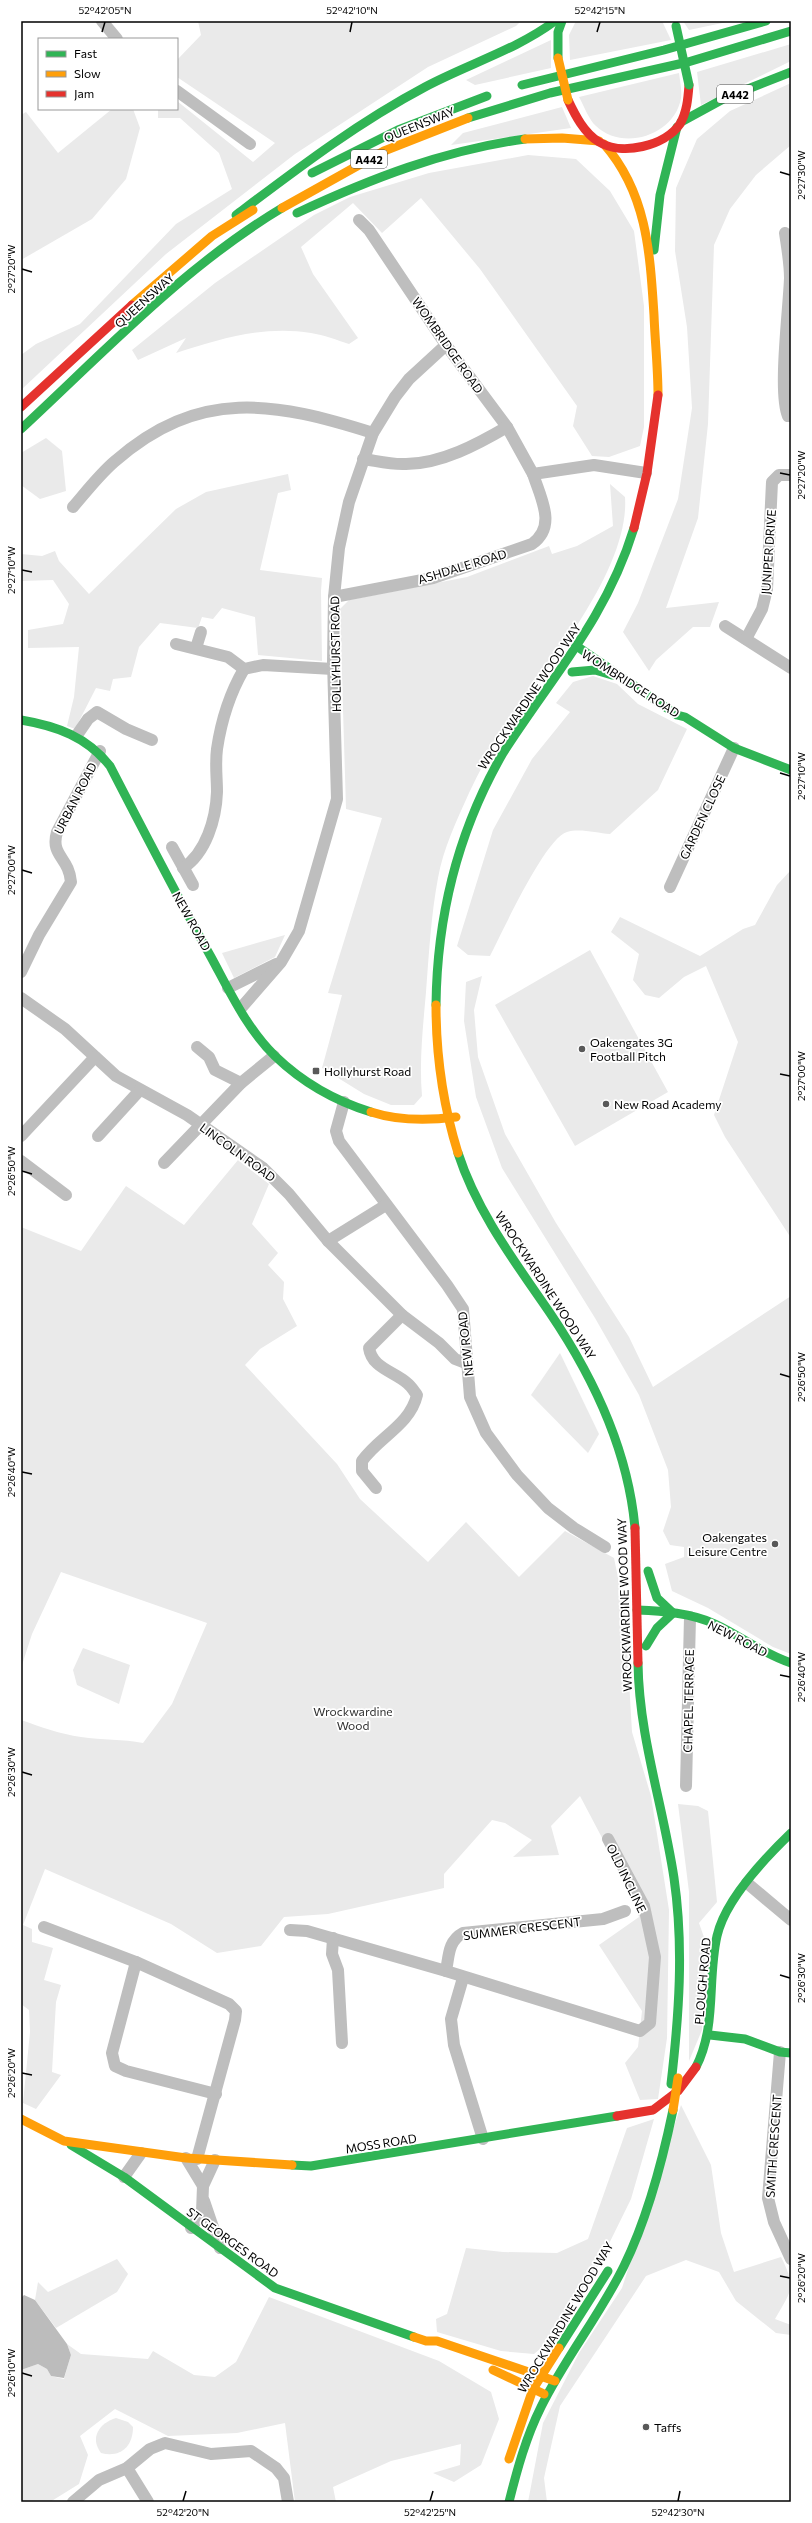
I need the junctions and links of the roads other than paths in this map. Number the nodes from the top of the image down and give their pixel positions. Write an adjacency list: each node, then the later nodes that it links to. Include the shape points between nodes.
1 (102, 21): 7 (street)
2 (555, 21): 19 (main road, A442, via 538,34 425,87 359,126 310,159)
3 (562, 21): 13 (main road, WROCKWARDINE WOOD WAY, bridge, via 558,32 558,58 568,100 583,125)
4 (766, 21): 9 (main road)
5 (675, 24): 12 (main road, WROCKWARDINE WOOD WAY, bridge, via 683,51 688,85 688,98)
6 (791, 31): 20 (main road, QUEENSWAY / A442, via 688,62 550,92 466,119 384,151 310,190 262,220)
7 (116, 38)
8 (791, 72): 12 (main road, A442, via 725,98)
9 (513, 88)
10 (178, 92): 14 (street)
11 (498, 93): 19 (main road, QUEENSWAY / A442, via 445,109 360,145)
12 (679, 124): 13 (main road, via 662,139 643,147 625,148); 21 (main road, WROCKWARDINE WOOD WAY, via 660,195)
13 (602, 143): 15 (main road, A442, via 557,136 484,146 425,162 359,185); 21 (main road, WROCKWARDINE WOOD WAY, via 617,156 637,196)
14 (250, 144)
15 (288, 218)
16 (359, 220): 23 (street, WOMBRIDGE ROAD, via 369,230)
17 (274, 225): 20 (main road, A442)
18 (785, 232): 22 (street)
19 (212, 236): 25 (main road, QUEENSWAY / A442, via 154,284)
20 (204, 263): 28 (main road, QUEENSWAY / A442)
21 (652, 271): 24 (main road, WROCKWARDINE WOOD WAY)
22 (790, 276): 26 (street, via 784,389 786,410 788,416)
23 (446, 345): 27 (street, WOMBRIDGE ROAD); 29 (street, HOLLYHURST ROAD, via 409,379)
24 (658, 402): 31 (main road, WROCKWARDINE WOOD WAY); 36 (main road, WROCKWARDINE WOOD WAY, via 663,410 657,462 648,509)
25 (21, 407)
26 (791, 416)
27 (507, 427): 30 (street, via 463,449 423,462 395,464); 32 (street, WOMBRIDGE ROAD)
28 (21, 429)
29 (373, 432): 30 (street, HOLLYHURST ROAD); 34 (street, via 315,416 271,408 233,407 190,416 149,435 114,462)
30 (363, 458): 37 (street, HOLLYHURST ROAD, via 342,532)
31 (646, 473): 32 (street, via 594,465); 42 (main road, WROCKWARDINE WOOD WAY, via 630,541 621,567)
32 (533, 474): 35 (street, WOMBRIDGE ROAD)
33 (791, 475): 40 (street, JUNIPER DRIVE, via 779,475 772,482 767,589 762,609)
34 (73, 507)
35 (546, 515): 37 (street, ASHDALE ROAD, via 546,529 539,539 523,547 433,578)
36 (625, 578)
37 (334, 597): 46 (street, HOLLYHURST ROAD)
38 (725, 626): 40 (street)
39 (200, 632): 43 (street)
40 (746, 639): 44 (street)
41 (176, 644): 43 (street)
42 (584, 647): 47 (main road, WOMBRIDGE ROAD); 47 (main road, WROCKWARDINE WOOD WAY, via 570,675 595,670); 48 (main road, WOMBRIDGE ROAD, via 681,710); 71 (main road, WROCKWARDINE WOOD WAY, via 504,750 477,801 458,850 443,914 437,966 436,1011 440,1068)
43 (196, 648): 45 (street, via 228,657)
44 (791, 668)
45 (244, 669): 46 (street, via 263,665); 57 (street, via 234,685 217,748 216,807 204,845 193,862)
46 (333, 670): 60 (street, HOLLYHURST ROAD, via 337,799 300,931)
47 (618, 675): 48 (main road, WOMBRIDGE ROAD, via 677,716)
48 (685, 717): 53 (main road, WOMBRIDGE ROAD)
49 (21, 720): 51 (main road, NEW ROAD)
50 (529, 732): 71 (main road, WROCKWARDINE WOOD WAY, via 493,785 473,828 451,922 444,1016)
51 (77, 735): 52 (street, via 88,719 97,712); 54 (main road, NEW ROAD)
52 (152, 740)
53 (734, 748): 55 (main road, WOMBRIDGE ROAD); 59 (street, GARDEN CLOSE)
54 (100, 751): 61 (street, URBAN ROAD, via 54,841 54,848 67,863 71,882); 62 (main road, NEW ROAD)
55 (791, 770)
56 (172, 847): 57 (street)
57 (183, 868): 58 (street)
58 (192, 885)
59 (670, 887)
60 (281, 962): 62 (street); 64 (street, HOLLYHURST ROAD)
61 (21, 972)
62 (228, 988): 64 (main road, NEW ROAD)
63 (22, 1001): 67 (street, LINCOLN ROAD, via 65,1029)
64 (241, 1008): 66 (main road, NEW ROAD)
65 (197, 1047): 68 (street, via 209,1057 215,1070)
66 (274, 1056): 68 (street); 70 (main road, NEW ROAD, via 322,1093)
67 (95, 1057): 69 (street, LINCOLN ROAD, via 116,1076); 73 (street)
68 (241, 1083): 72 (street)
69 (140, 1090): 72 (street, LINCOLN ROAD, via 173,1106); 74 (street)
70 (344, 1102): 71 (main road, NEW ROAD, via 406,1120); 78 (street, NEW ROAD, via 336,1131 339,1141)
71 (452, 1118): 83 (main road, WROCKWARDINE WOOD WAY, via 492,1211 592,1365 606,1395 627,1453); 87 (main road, WROCKWARDINE WOOD WAY, via 469,1184 511,1256 580,1358 608,1417 630,1491)
72 (201, 1126): 76 (street); 79 (street, LINCOLN ROAD, via 263,1168)
73 (21, 1136)
74 (98, 1136)
75 (21, 1161): 77 (street)
76 (164, 1163)
77 (66, 1195)
78 (386, 1205): 79 (street); 81 (street, NEW ROAD, via 447,1284 463,1309)
79 (328, 1241): 80 (street, LINCOLN ROAD)
80 (402, 1315): 81 (street, LINCOLN ROAD, via 439,1343 455,1359); 82 (street, via 369,1348 370,1357 374,1361 408,1383 417,1395 414,1408 404,1420 362,1461 362,1471)
81 (468, 1364): 84 (street, NEW ROAD, via 471,1403 478,1420 499,1453 548,1508 580,1532)
82 (376, 1488)
83 (645, 1539)
84 (605, 1546)
85 (647, 1559): 86 (main road, WROCKWARDINE WOOD WAY)
86 (648, 1571): 88 (main road, WROCKWARDINE WOOD WAY); 89 (main road, via 657,1598)
87 (637, 1610): 88 (main road, NEW ROAD); 108 (main road, WROCKWARDINE WOOD WAY, via 642,1722 672,1863 677,1905 679,1984)
88 (647, 1611): 89 (main road, NEW ROAD); 91 (main road, WROCKWARDINE WOOD WAY)
89 (673, 1613): 90 (main road, NEW ROAD); 91 (main road, via 656,1628)
90 (690, 1617): 92 (main road, NEW ROAD, via 722,1628 778,1659); 93 (street, CHAPEL TERRACE)
91 (646, 1646): 108 (main road, WROCKWARDINE WOOD WAY, via 649,1711 682,1880 686,1972 683,2047)
92 (791, 1663)
93 (686, 1786)
94 (791, 1833): 96 (main road, PLOUGH ROAD, via 777,1845)
95 (608, 1839): 104 (street, OLD INCLINE, via 644,1906 656,1957 650,2023 640,2031)
96 (747, 1883): 98 (street); 105 (main road, PLOUGH ROAD, via 725,1917 717,1935)
97 (625, 1911): 103 (street, SUMMER CRESCENT, via 603,1919 463,1933 454,1938)
98 (791, 1920)
99 (44, 1927): 102 (street)
100 (290, 1930): 101 (street, via 307,1931)
101 (332, 1938): 103 (street); 106 (street, via 332,1954 338,1970)
102 (136, 1962): 109 (street, via 229,2004 236,2011); 109 (street, via 112,2053 115,2066)
103 (446, 1971): 104 (street)
104 (463, 1978): 112 (street, via 451,2019 454,2045)
105 (710, 2035): 107 (main road, via 745,2039); 112 (main road, MOSS ROAD, via 697,2064 678,2091 653,2110)
106 (342, 2043)
107 (786, 2053): 123 (street, SMITH CRESCENT, via 768,2198 774,2222)
108 (675, 2081): 110 (main road, WROCKWARDINE WOOD WAY, bridge)
109 (216, 2094): 115 (street)
110 (669, 2111): 120 (main road, WROCKWARDINE WOOD WAY); 127 (main road, WROCKWARDINE WOOD WAY, via 659,2169 642,2224 624,2266 596,2317)
111 (21, 2119): 113 (main road, MOSS ROAD)
112 (483, 2139): 116 (main road, MOSS ROAD, via 311,2166)
113 (64, 2141): 114 (main road, MOSS ROAD); 117 (main road, ST GEORGES ROAD)
114 (141, 2153): 115 (main road, MOSS ROAD); 117 (street)
115 (192, 2158): 116 (main road, MOSS ROAD); 118 (street)
116 (215, 2160): 118 (street)
117 (124, 2177): 121 (main road, ST GEORGES ROAD)
118 (203, 2186): 119 (street)
119 (204, 2200): 121 (street, via 202,2212); 122 (street)
120 (633, 2219)
121 (191, 2228): 122 (main road, ST GEORGES ROAD)
122 (221, 2250): 125 (main road, ST GEORGES ROAD, via 275,2288)
123 (791, 2259)
124 (613, 2261): 126 (main road, WROCKWARDINE WOOD WAY, via 603,2282)
125 (426, 2341): 126 (main road, ST GEORGES ROAD, via 437,2341); 128 (main road, ST GEORGES ROAD, via 434,2347)
126 (541, 2375): 127 (main road, ST GEORGES ROAD); 128 (main road, WROCKWARDINE WOOD WAY)
127 (555, 2381): 129 (main road, WROCKWARDINE WOOD WAY)
128 (533, 2389): 129 (main road, ST GEORGES ROAD); 131 (main road, WROCKWARDINE WOOD WAY)
129 (547, 2395): 135 (main road, WROCKWARDINE WOOD WAY, via 518,2466)
130 (127, 2468): 132 (street, via 99,2480); 133 (street); 134 (street, via 150,2449 165,2443 211,2454 251,2451 276,2468 284,2478)
131 (506, 2470)
132 (73, 2502)
133 (148, 2502)
134 (288, 2502)
135 (509, 2502)

